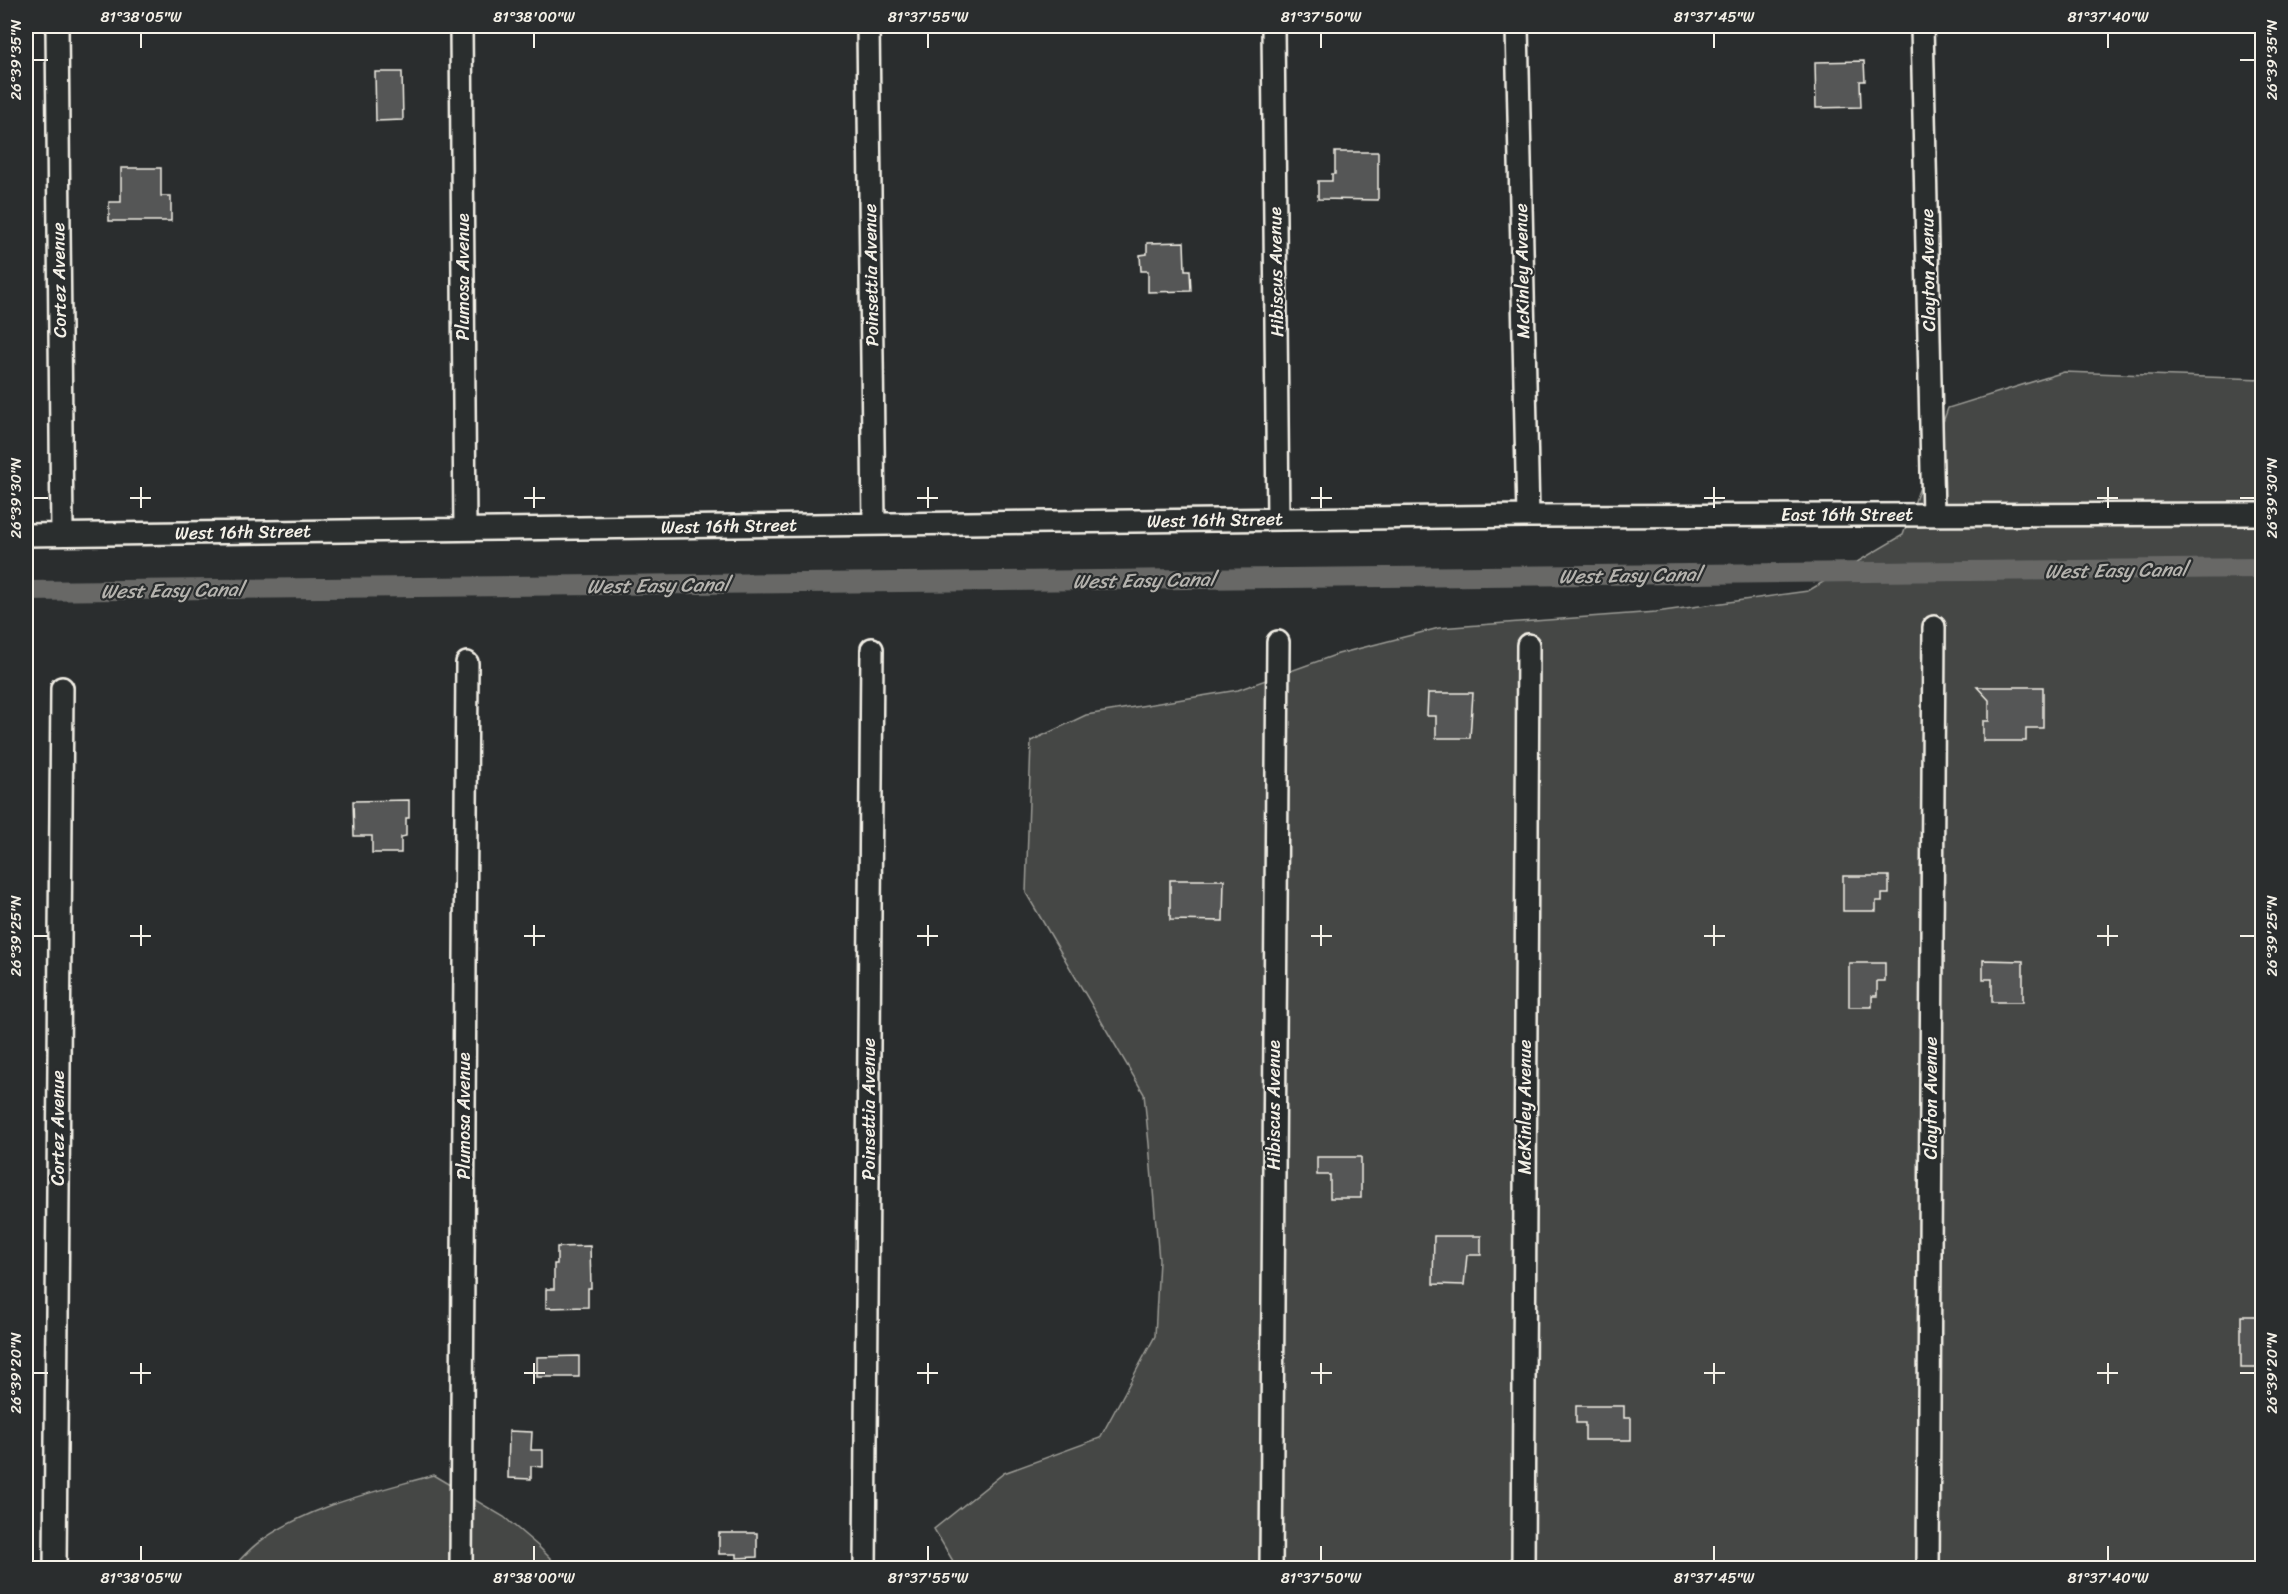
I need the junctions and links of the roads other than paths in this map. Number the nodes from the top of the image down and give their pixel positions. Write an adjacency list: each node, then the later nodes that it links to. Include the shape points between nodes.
1 (57, 26): 14 (street, Cortez Avenue)
2 (461, 26): 13 (street, Plumosa Avenue)
3 (868, 26): 12 (street, Poinsettia Avenue)
4 (1273, 26): 11 (street, Hibiscus Avenue)
5 (1517, 26): 9 (street, McKinley Avenue)
6 (1922, 26): 8 (street, Clayton Avenue)
7 (2262, 514): 8 (street, East 16th Street)
8 (1933, 515): 9 (street, East 16th Street)
9 (1528, 516): 10 (street, East 16th Street)
10 (1432, 518): 11 (street, West 16th Street)
11 (1278, 519): 12 (street, West 16th Street)
12 (874, 524): 13 (street, West 16th Street)
13 (465, 529): 14 (street, West 16th Street)
14 (62, 534): 15 (street, West 16th Street)
15 (26, 535)
16 (1934, 627): 27 (street, Clayton Avenue)
17 (1278, 642): 25 (street, Hibiscus Avenue)
18 (1528, 645): 26 (street, McKinley Avenue)
19 (872, 650): 24 (street, Poinsettia Avenue)
20 (467, 663): 23 (street, Plumosa Avenue)
21 (62, 688): 22 (street, Cortez Avenue)
22 (55, 1569)
23 (460, 1569)
24 (866, 1569)
25 (1271, 1569)
26 (1523, 1569)
27 (1928, 1569)

